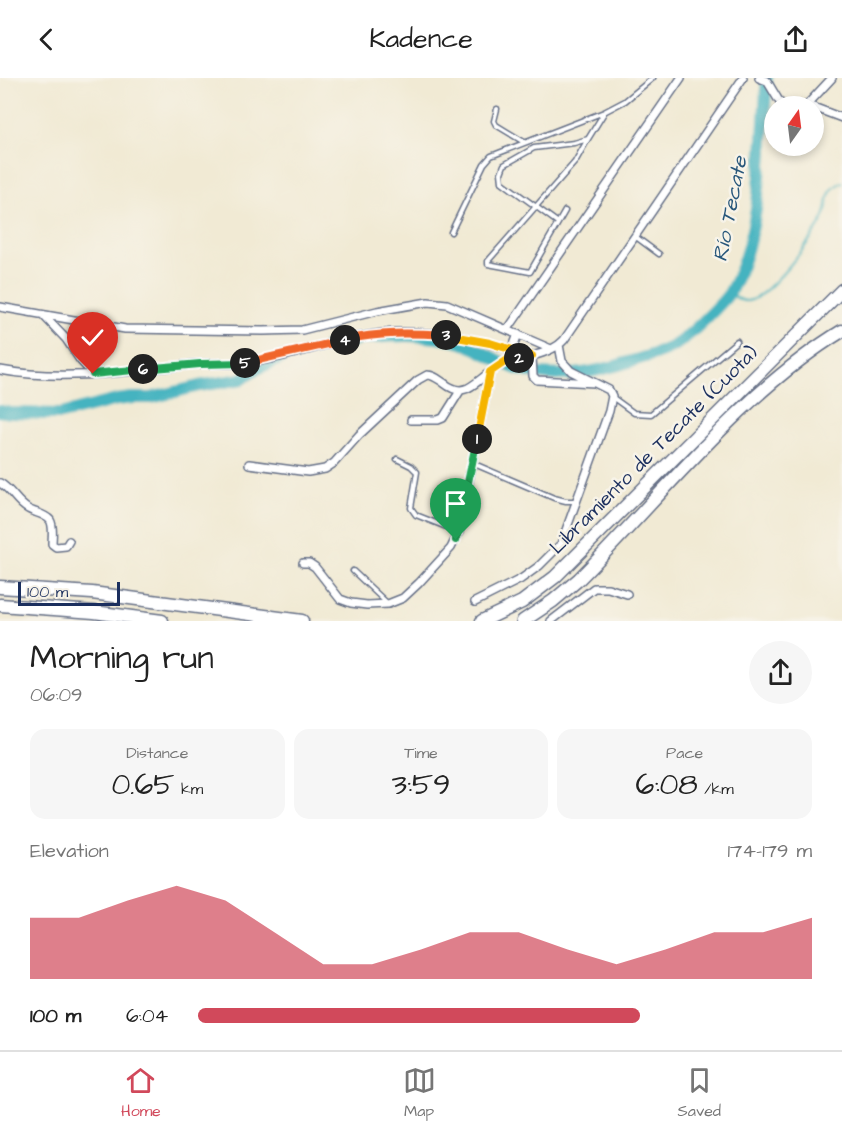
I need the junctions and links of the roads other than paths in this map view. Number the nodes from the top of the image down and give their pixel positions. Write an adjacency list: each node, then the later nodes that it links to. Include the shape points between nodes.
1 (653, 78): 10 (lane)
2 (681, 78): 23 (street)
3 (743, 78): 18 (street)
4 (759, 78): 6 (street, via 767,81)
5 (830, 79): 7 (street)
6 (776, 96)
7 (817, 96)
8 (497, 109): 13 (lane, via 495,123)
9 (824, 111): 11 (street)
10 (604, 112): 12 (lane); 13 (lane)
11 (842, 118)
12 (588, 139): 14 (lane, via 575,162); 14 (lane, via 534,148 504,165 502,182)
13 (525, 142): 17 (lane, via 488,159)
14 (535, 206): 16 (lane); 16 (lane, via 488,261 490,266 530,272)
15 (565, 211): 16 (lane)
16 (558, 222)
17 (451, 232)
18 (636, 237): 19 (lane); 28 (street)
19 (659, 254)
20 (842, 290): 55 (highway, Libramiento de Tecate (Cuota), via 555,577 522,602)
21 (0, 307): 22 (street)
22 (42, 314): 23 (street, via 125,328 302,330 428,302 447,304); 34 (street)
23 (508, 329): 25 (street)
24 (842, 331): 56 (highway, Libramiento de Tecate (Cuota), via 770,384 579,579)
25 (518, 334): 26 (street); 30 (street)
26 (530, 340): 29 (street); 31 (street)
27 (738, 341): 37 (lane, via 651,414 634,413)
28 (559, 345): 29 (street); 35 (street, via 565,365)
29 (552, 349): 31 (street)
30 (512, 350): 31 (street); 34 (street, via 453,336 403,332 370,334 246,363)
31 (530, 358): 33 (street, via 509,359); 35 (street, via 533,376 540,381)
32 (0, 370): 34 (street)
33 (492, 370): 36 (street); 40 (street)
34 (93, 374)
35 (595, 383): 37 (street, via 606,387)
36 (460, 391): 38 (street, via 442,418); 41 (street, via 435,377 427,375 418,380 325,469 308,472)
37 (612, 396): 43 (street)
38 (411, 420)
39 (397, 459): 44 (lane, via 417,472 411,508 416,515)
40 (472, 463): 43 (lane, via 554,498); 44 (street)
41 (249, 464)
42 (0, 483): 45 (street, via 29,510 47,517 52,523 52,544 66,546)
43 (578, 501): 50 (street, via 561,544 539,566)
44 (459, 532): 51 (street, via 451,548 420,583 403,598)
45 (69, 541)
46 (303, 563): 51 (street, via 315,567 340,599 367,605)
47 (353, 571): 51 (lane)
48 (0, 587): 54 (highway, via 92,593)
49 (627, 594): 57 (street, via 594,588)
50 (475, 602)
51 (388, 604)
52 (0, 605): 53 (highway)
53 (162, 621)
54 (302, 621)
55 (482, 621)
56 (523, 621)
57 (552, 621)

